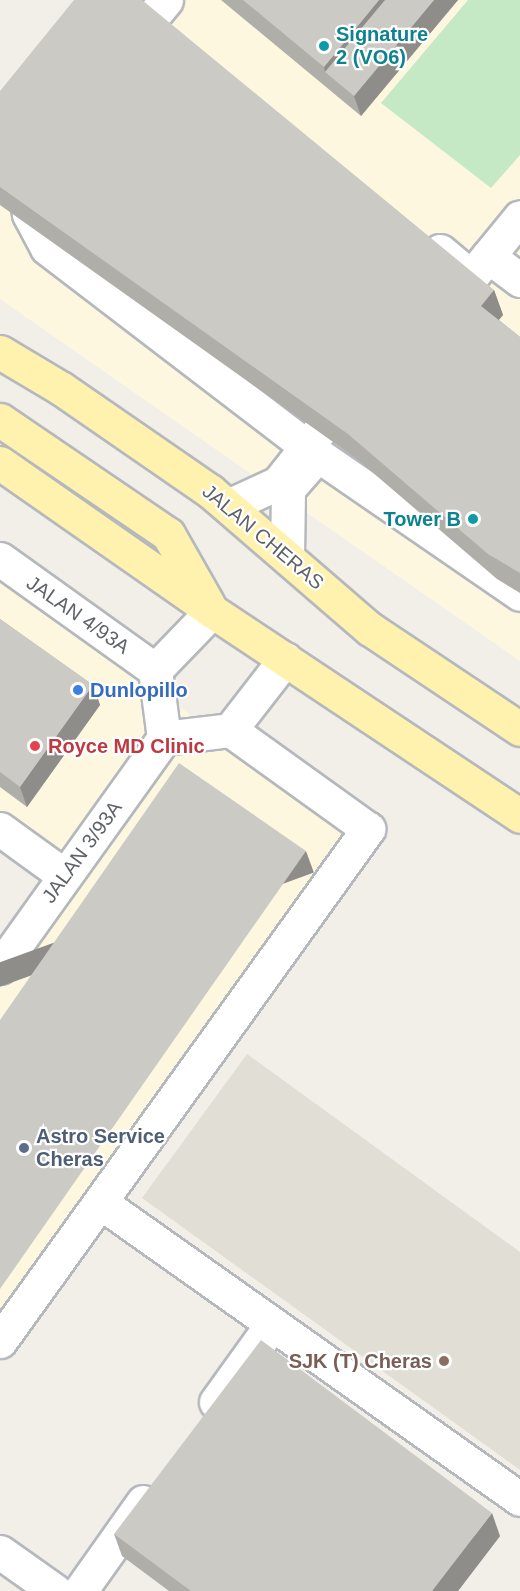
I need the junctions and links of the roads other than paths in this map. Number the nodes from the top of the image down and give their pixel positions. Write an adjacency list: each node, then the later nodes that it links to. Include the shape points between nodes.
1 (161, 6): 2 (street); 3 (street)
2 (184, 35)
3 (105, 75)
4 (38, 156): 14 (street, via 27,174 25,198 33,224 47,248)
5 (520, 217): 7 (street)
6 (420, 234): 8 (street)
7 (488, 256): 8 (street, via 471,277); 9 (street)
8 (457, 264): 10 (street)
9 (520, 280)
10 (434, 292)
11 (0, 352): 16 (main road, JALAN CHERAS, via 62,389)
12 (337, 410): 14 (street)
13 (0, 420): 20 (main road, via 168,534)
14 (317, 450): 16 (street, via 278,483); 17 (street, via 288,489); 19 (street)
15 (0, 464): 20 (main road)
16 (228, 506): 17 (main road, JALAN CHERAS)
17 (287, 556): 23 (main road, JALAN CHERAS, via 370,629)
18 (0, 559): 22 (street, JALAN 4/93A)
19 (520, 594)
20 (212, 611): 21 (main road); 22 (street)
21 (285, 659): 24 (street); 26 (main road)
22 (155, 670): 25 (street)
23 (520, 729)
24 (230, 730): 25 (street); 30 (street, via 368,829)
25 (164, 738): 28 (street, JALAN 3/93A)
26 (520, 816)
27 (0, 829): 28 (street)
28 (65, 876): 29 (street, JALAN 3/93A)
29 (0, 967)
30 (100, 1202): 31 (street); 32 (street)
31 (272, 1324): 33 (street); 35 (street)
32 (0, 1341)
33 (196, 1429)
34 (162, 1476): 38 (street)
35 (520, 1500)
36 (0, 1552): 37 (street)
37 (55, 1591)
38 (80, 1591)

